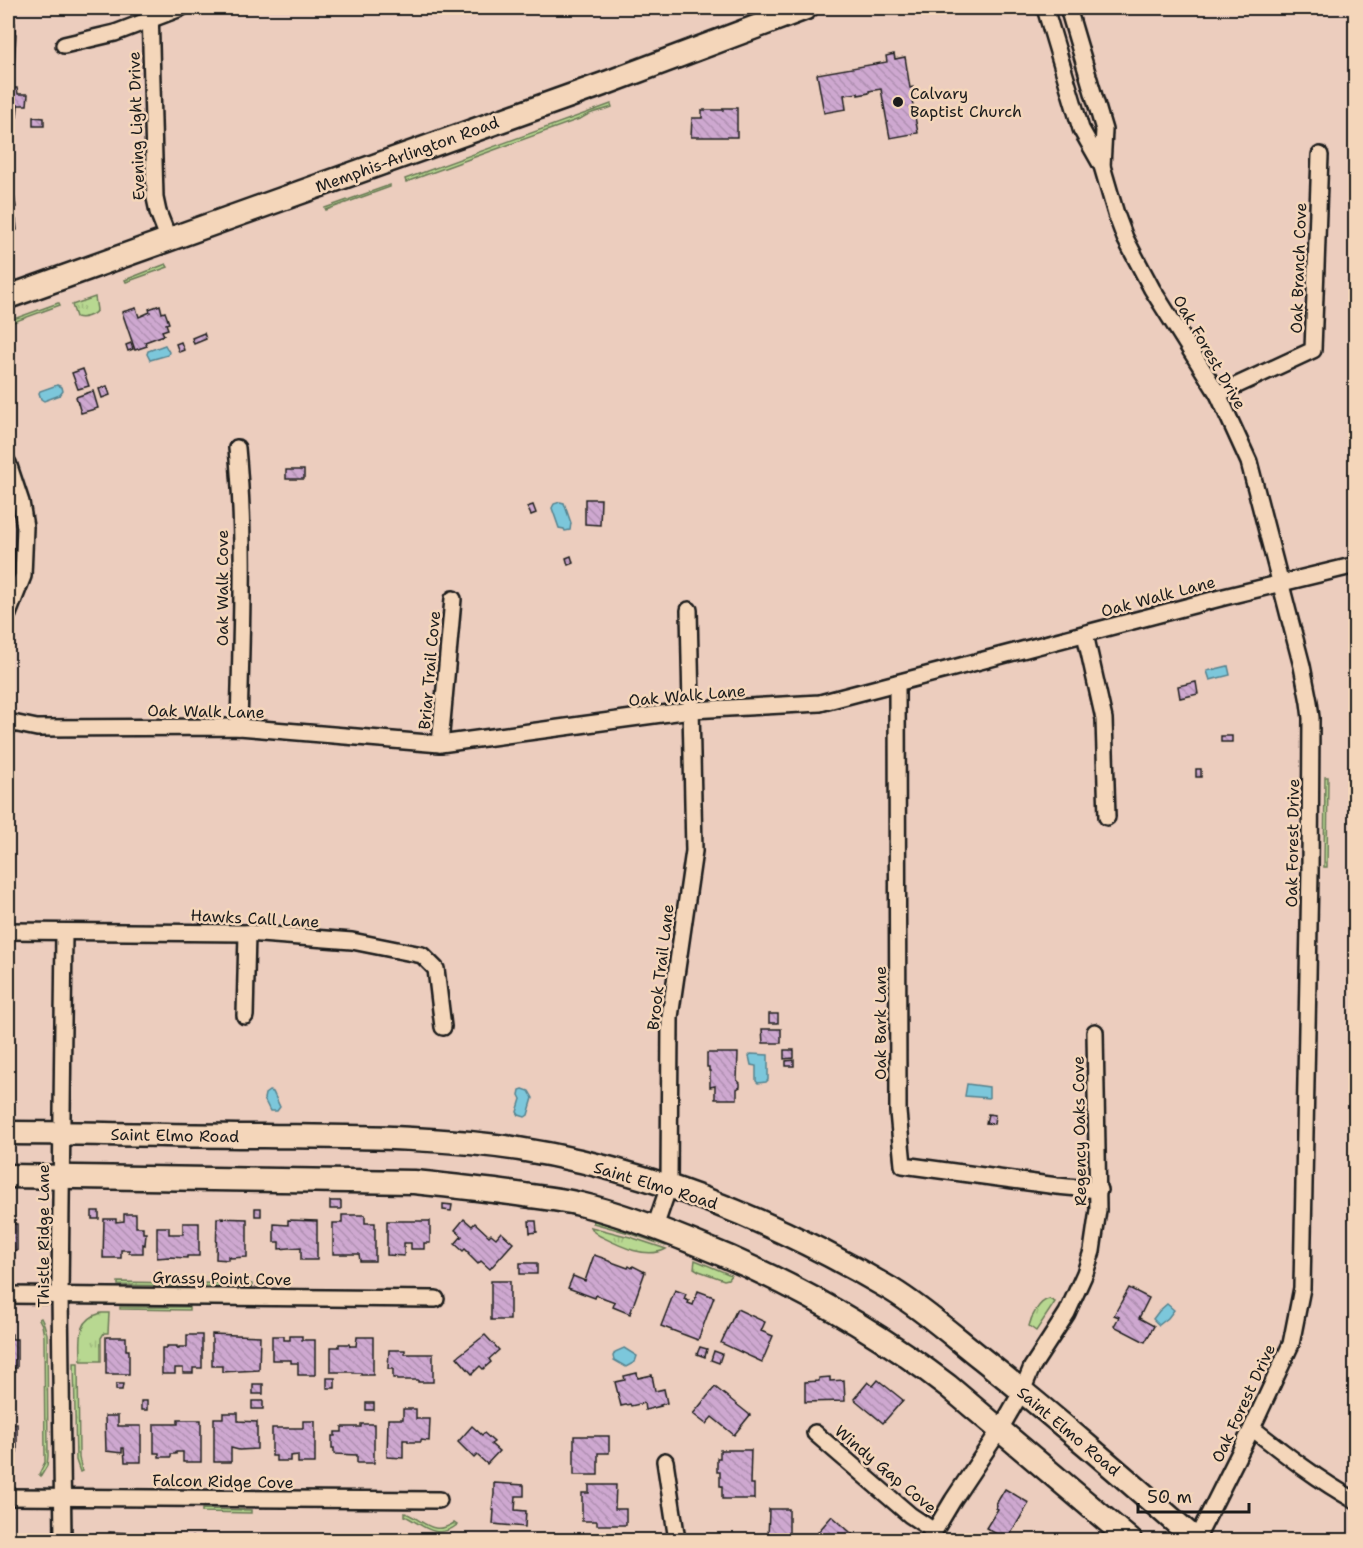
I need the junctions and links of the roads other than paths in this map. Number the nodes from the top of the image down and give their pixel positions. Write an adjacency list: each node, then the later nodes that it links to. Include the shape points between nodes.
1 (181, 8): 5 (street)
2 (806, 8): 9 (main road, Memphis-Arlington Road)
3 (1045, 8): 8 (street, Oak Forest Drive, via 1081,129)
4 (1068, 8): 8 (street, Oak Forest Drive, via 1104,130)
5 (150, 14): 6 (street, via 115,33); 9 (street, Evening Light Drive, via 155,198)
6 (64, 45)
7 (1320, 154): 11 (street, Oak Branch Cove, via 1313,350)
8 (1102, 166): 11 (street, Oak Forest Drive, via 1125,238)
9 (169, 240): 10 (main road, Memphis-Arlington Road)
10 (8, 297)
11 (1218, 394): 15 (street, Oak Forest Drive, via 1248,462)
12 (237, 448): 23 (street, Oak Walk Cove, via 241,488)
13 (8, 463): 18 (street, via 25,527 23,576)
14 (1356, 565): 15 (street, Oak Walk Lane)
15 (1279, 583): 19 (street, Oak Walk Lane); 43 (street, Oak Forest Drive, via 1302,666 1311,718 1302,1288 1291,1344)
16 (453, 599): 24 (street, Briar Trail Cove)
17 (689, 610): 21 (street, Brook Trail Lane)
18 (8, 614)
19 (1085, 634): 20 (street, Oak Walk Lane); 25 (street, via 1104,719)
20 (897, 682): 21 (street, Oak Walk Lane, via 820,703); 37 (street, Oak Bark Lane, via 898,1112 903,1165)
21 (691, 710): 24 (street, Oak Walk Lane); 36 (street, Brook Trail Lane, via 694,851 670,1017)
22 (8, 722): 23 (street, Oak Walk Lane, via 37,728)
23 (239, 727): 24 (street, Oak Walk Lane)
24 (440, 744)
25 (1107, 817)
26 (8, 931): 27 (street, Hawks Call Lane)
27 (64, 932): 28 (street, Hawks Call Lane); 33 (street, Thistle Ridge Lane)
28 (247, 933): 29 (street); 30 (street, Hawks Call Lane, via 352,941 422,955 436,969)
29 (245, 1016)
30 (442, 1027)
31 (1095, 1032): 37 (street, Regency Oaks Cove)
32 (8, 1132): 33 (main road, Saint Elmo Road)
33 (62, 1133): 35 (street, Thistle Ridge Lane); 36 (main road, Saint Elmo Road, via 431,1139 543,1154)
34 (8, 1176): 35 (main road)
35 (61, 1176): 38 (main road, via 414,1182 578,1203); 40 (street, Thistle Ridge Lane)
36 (669, 1186): 38 (street, Brook Trail Lane); 42 (main road, Saint Elmo Road, via 779,1230 894,1292)
37 (1099, 1190): 42 (street, Regency Oaks Cove, via 1092,1251 1078,1290)
38 (655, 1227): 44 (main road, via 764,1273 882,1339 948,1386)
39 (8, 1294): 40 (street, Grassy Point Cove)
40 (60, 1295): 41 (street, Grassy Point Cove); 48 (street, Thistle Ridge Lane)
41 (436, 1299)
42 (1022, 1391): 44 (street, Regency Oaks Cove); 55 (main road, Saint Elmo Road)
43 (1252, 1428): 50 (street, via 1296,1463); 55 (street, Oak Forest Drive)
44 (999, 1431): 51 (street, Regency Oaks Cove); 54 (main road)
45 (815, 1433): 51 (street, Windy Gap Cove)
46 (664, 1461): 53 (street)
47 (8, 1497): 48 (street, Falcon Ridge Cove)
48 (62, 1497): 49 (street, Falcon Ridge Cove); 52 (street, Thistle Ridge Lane)
49 (439, 1500)
50 (1356, 1501)
51 (931, 1536)
52 (63, 1540)
53 (677, 1540)
54 (1130, 1540)
55 (1196, 1540)

